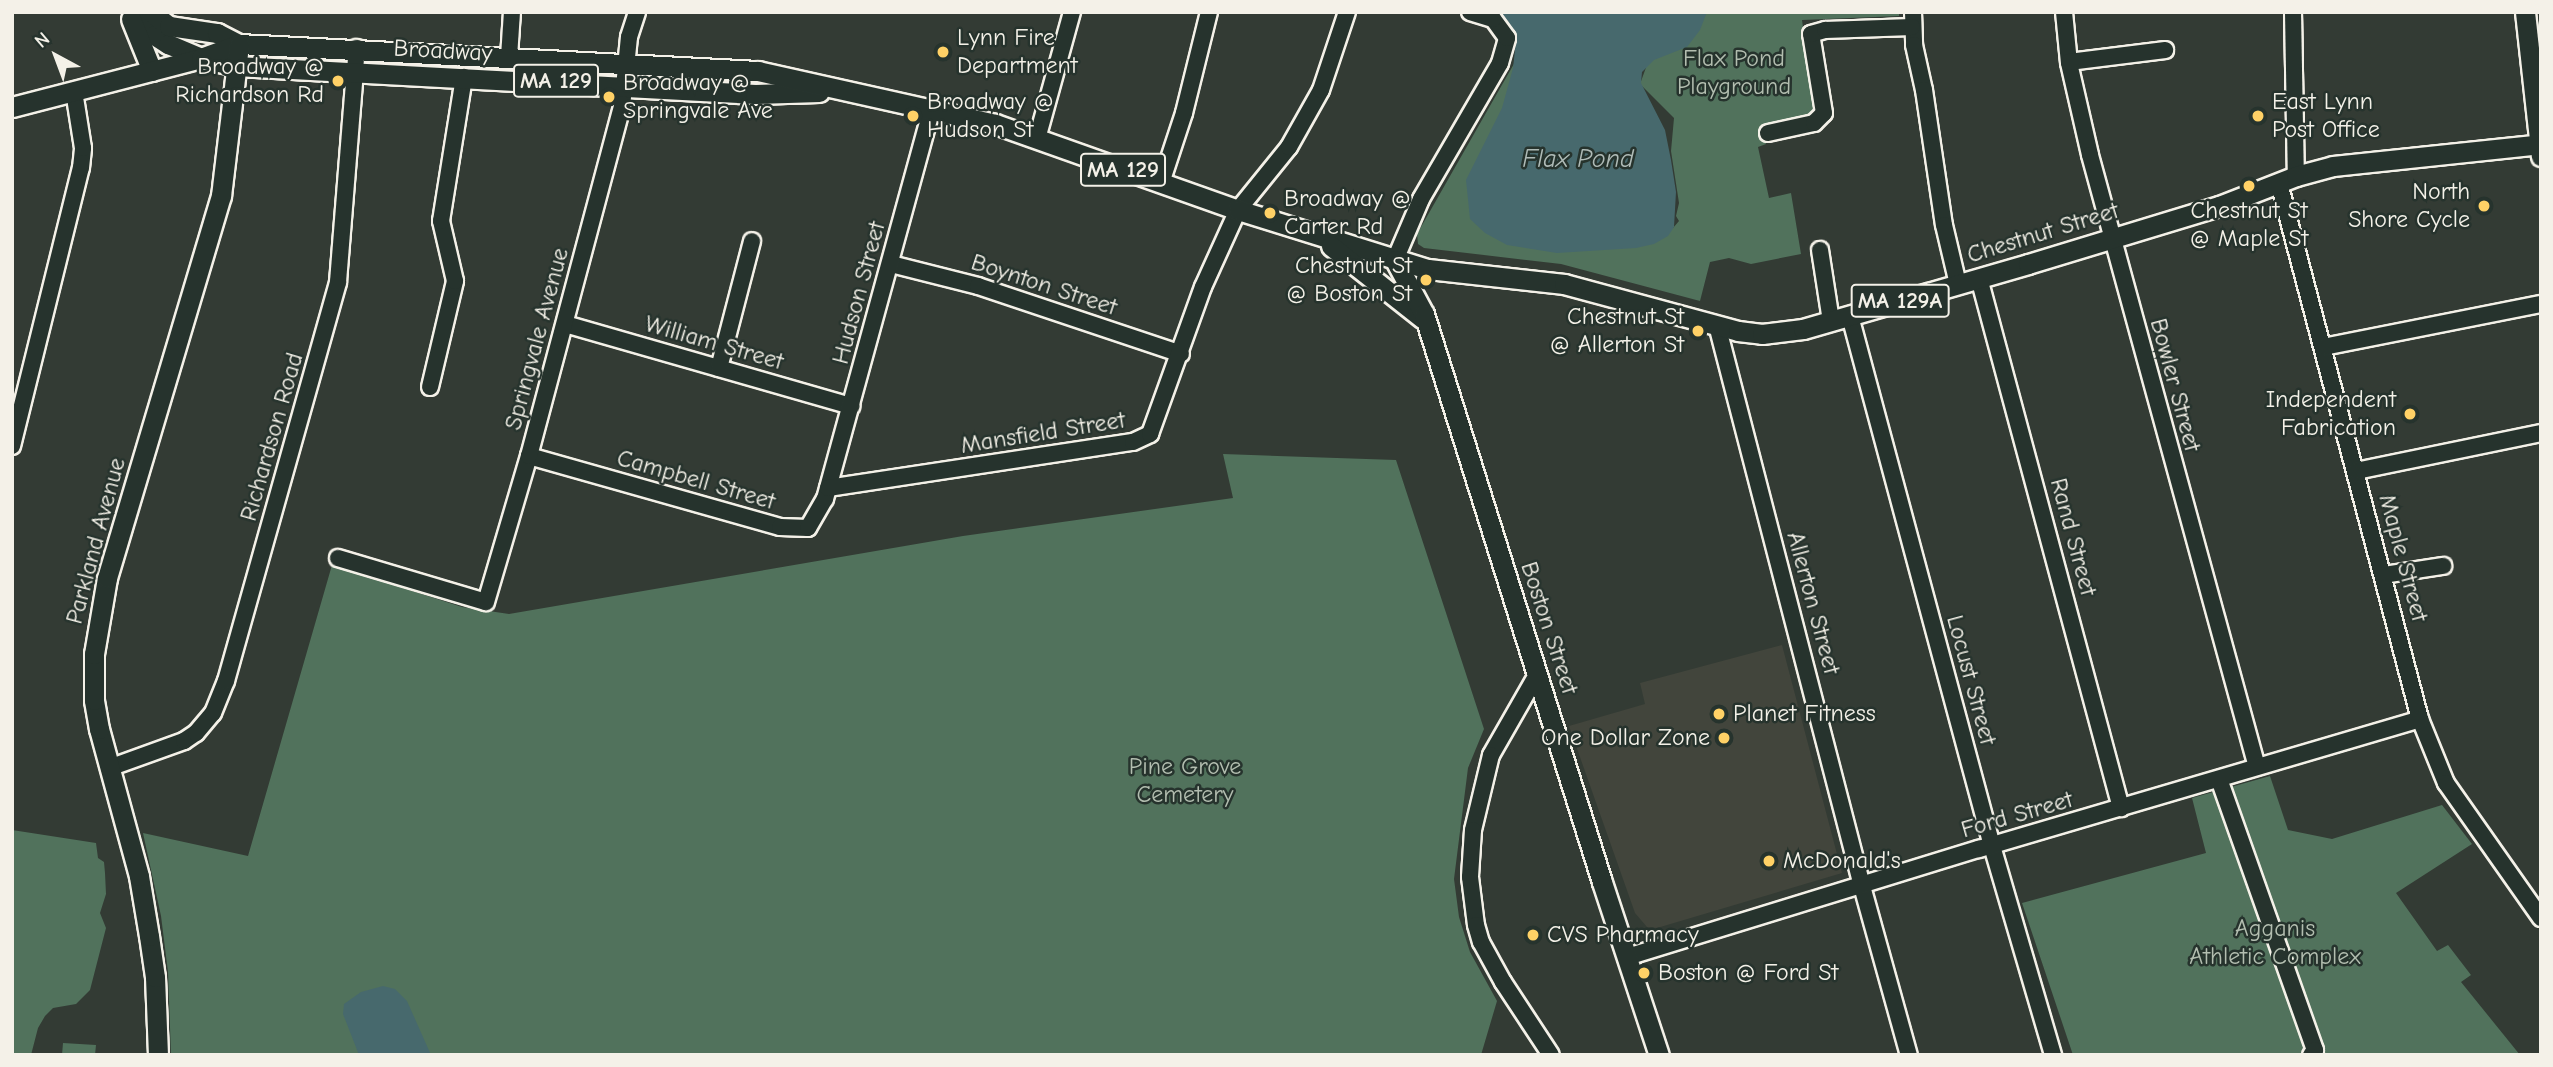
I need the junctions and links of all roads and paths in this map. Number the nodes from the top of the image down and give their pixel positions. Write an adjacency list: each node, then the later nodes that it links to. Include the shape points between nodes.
1 (128, 12): 22 (main road)
2 (134, 12): 18 (main road, Broadway, via 154,35)
3 (151, 12): 14 (main road, Broadway, via 169,26 217,33)
4 (512, 12): 17 (street)
5 (637, 12): 20 (street, Springvale Avenue)
6 (1072, 12): 31 (street)
7 (1209, 12): 34 (street)
8 (1347, 12): 35 (street, Mansfield Street, via 1321,90 1289,148)
9 (1470, 12): 40 (street, via 1493,19 1507,38 1500,63 1422,199)
10 (2064, 12): 19 (street, Bowler Street)
11 (2293, 12): 33 (street, Maple Street)
12 (2525, 12): 32 (main road)
13 (1912, 20): 30 (street, via 1811,34 1824,113 1814,123); 43 (street, via 1944,225)
14 (239, 44): 15 (main road, Broadway / MA 129); 18 (main road, Broadway / MA 129); 21 (main road, Parkland Avenue)
15 (357, 48): 17 (main road, Broadway / MA 129); 23 (street, Richardson Road)
16 (2165, 50): 19 (street)
17 (509, 57): 20 (main road, Broadway / MA 129)
18 (201, 58): 21 (main road, Broadway / MA 129); 22 (main road, MA 129)
19 (2069, 62): 37 (street, Bowler Street)
20 (626, 63): 25 (street, Springvale Avenue); 27 (main road, Broadway / MA 129, via 758,71)
21 (236, 66): 23 (main road, Broadway / MA 129); 66 (main road, Parkland Avenue, via 221,196 98,617 94,701)
22 (152, 71): 26 (main road, MA 129)
23 (356, 72): 24 (main road, Broadway / MA 129); 66 (street, Richardson Road, via 338,282 226,681 212,713 196,733)
24 (464, 77): 25 (main road, Broadway / MA 129); 53 (street, via 441,221 455,281)
25 (624, 86): 27 (main road, Broadway / MA 129, via 755,94); 48 (street, Springvale Avenue)
26 (74, 91): 28 (main road, MA 129); 56 (street, via 83,148 81,168)
27 (852, 92): 29 (main road, Broadway / MA 129)
28 (12, 107)
29 (932, 109): 31 (main road, Broadway / MA 129); 41 (street, Hudson Street)
30 (1768, 133)
31 (1037, 139): 34 (main road, Broadway / MA 129)
32 (2540, 149): 33 (main road, Chestnut Street / MA 129A, via 2353,163)
33 (2287, 180): 37 (main road, Chestnut Street / MA 129A, via 2219,206); 50 (street, Maple Street)
34 (1161, 183): 35 (main road, Broadway / MA 129)
35 (1238, 210): 36 (main road, Broadway / MA 129); 51 (street, Mansfield Street, via 1203,287)
36 (1314, 234): 40 (main road, Broadway / MA 129); 46 (main road, MA 129)
37 (2112, 237): 42 (main road, Chestnut Street / MA 129A); 65 (street, Bowler Street)
38 (752, 241): 52 (street)
39 (1820, 250): 47 (street)
40 (1395, 260): 46 (main road, Boston Street); 49 (main road, Chestnut Street / MA 129A, via 1442,271 1579,286)
41 (891, 264): 51 (street, Boynton Street, via 978,286); 54 (street, Hudson Street)
42 (1979, 278): 43 (main road, Chestnut Street / MA 129A); 68 (street, Rand Street)
43 (1958, 284): 45 (main road, Chestnut Street / MA 129A)
44 (2541, 304): 50 (street)
45 (1850, 316): 47 (main road, Chestnut Street / MA 129A); 69 (street, Locust Street)
46 (1426, 321): 63 (main road, Boston Street)
47 (1831, 321): 49 (main road, Chestnut Street / MA 129A, via 1770,334)
48 (565, 324): 52 (street, William Street); 57 (street, Springvale Avenue)
49 (1717, 325): 70 (street, Allerton Street)
50 (2323, 346): 58 (street, Maple Street)
51 (1181, 354): 59 (street, Mansfield Street, via 1153,428 1144,439)
52 (719, 368): 54 (street, William Street)
53 (430, 387)
54 (851, 406): 59 (street, Hudson Street)
55 (2541, 433): 58 (street)
56 (12, 446)
57 (529, 456): 59 (street, Campbell Street, via 794,529 813,524); 60 (street, Springvale Avenue, via 486,602)
58 (2356, 471): 62 (street, Maple Street)
59 (828, 488)
60 (338, 558)
61 (2443, 566): 62 (street)
62 (2384, 575): 64 (street, Maple Street)
63 (1538, 673): 72 (main road, Boston Street); 74 (street, via 1491,755 1473,830 1470,877 1481,942)
64 (2420, 719): 65 (street, Ford Street); 71 (street, Maple Street, via 2446,783)
65 (2257, 767): 67 (street, Ford Street)
66 (109, 768): 73 (main road, Parkland Avenue, via 146,914 155,977)
67 (2219, 779): 68 (street, Ford Street); 78 (street, via 2315,1050)
68 (2121, 808): 69 (street, Ford Street)
69 (1992, 845): 70 (street, Ford Street); 77 (street, Locust Street)
70 (1862, 886): 72 (street, Ford Street); 76 (street, Allerton Street)
71 (2541, 918)
72 (1627, 957): 75 (main road, Boston Street)
73 (158, 1055)
74 (1551, 1055)
75 (1659, 1055)
76 (1909, 1055)
77 (2053, 1055)
78 (2311, 1055)

